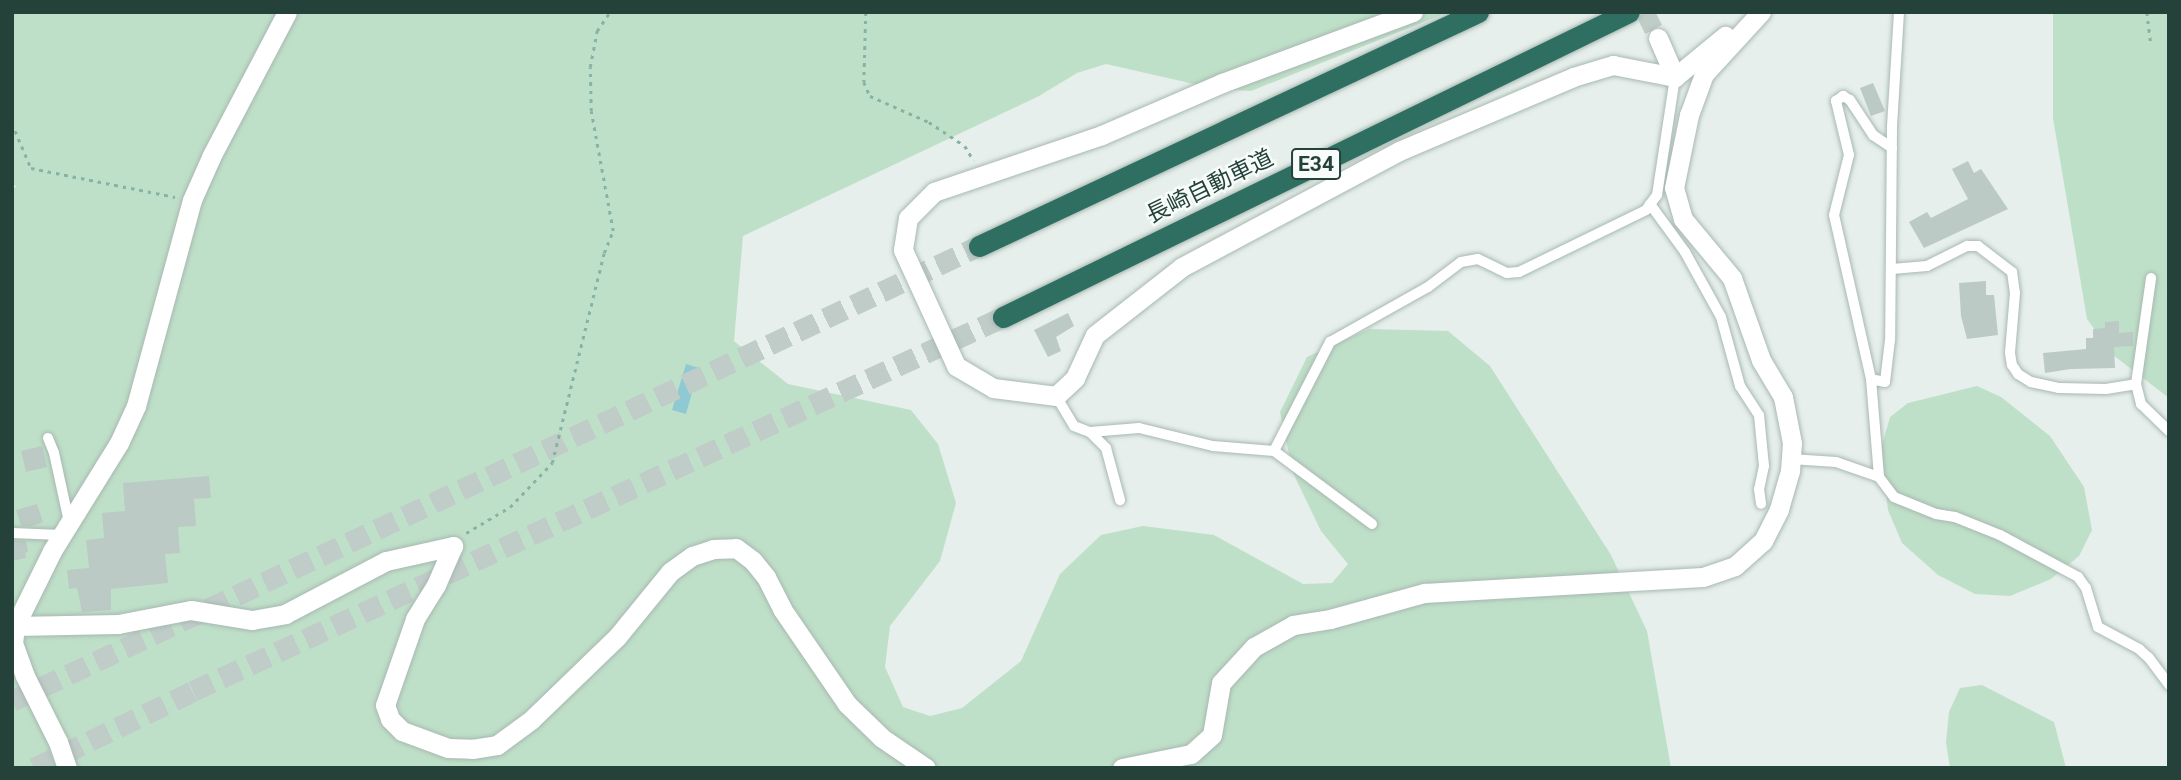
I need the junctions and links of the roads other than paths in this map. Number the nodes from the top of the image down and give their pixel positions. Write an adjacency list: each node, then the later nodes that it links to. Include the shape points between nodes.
1 (287, 12): 28 (street, via 192,200 136,406 119,443)
2 (1413, 12): 18 (street, via 1222,83 1102,135 934,192 908,218 903,250 908,266 956,366 993,388)
3 (1478, 12): 12 (highway, 長崎自動車道)
4 (1629, 12): 15 (highway, 長崎自動車道 / E34)
5 (1749, 12): 9 (street)
6 (1762, 12): 23 (street, via 1704,74 1689,115 1674,188 1683,219 1732,278 1761,360 1783,397)
7 (1899, 12): 10 (lane)
8 (1658, 38): 9 (street)
9 (1675, 77): 11 (lane, via 1657,195); 18 (street, via 1614,65 1573,77 1399,151 1182,267 1095,335 1075,378)
10 (1892, 148): 13 (lane); 16 (lane, via 1873,135 1850,100 1843,96 1836,101 1849,155 1834,215)
11 (1650, 204): 22 (lane, via 1519,272 1507,273 1478,259 1461,262 1428,287 1331,342); 26 (lane, via 1685,252 1721,317 1740,386 1759,415 1765,467 1759,489)
12 (979, 246)
13 (1892, 269): 16 (lane, via 1885,382); 17 (lane, via 1927,266 1967,246 1978,246 2012,272 2015,293 2010,353 2018,374 2059,388)
14 (2151, 278): 17 (lane)
15 (1003, 317)
16 (1871, 379): 24 (lane)
17 (2136, 384): 19 (lane, via 2141,404)
18 (1056, 396): 20 (lane, via 1074,426)
19 (2169, 431)
20 (1090, 432): 22 (lane, via 1139,428 1213,446); 25 (lane, via 1106,448)
21 (48, 438): 28 (lane)
22 (1274, 451): 27 (lane)
23 (1791, 459): 24 (lane, via 1836,462); 34 (street, via 1779,509 1763,541 1735,566 1703,578 1424,593 1293,625 1254,647 1220,683 1212,735 1191,754)
24 (1879, 477): 31 (lane, via 1894,497 2000,535 2078,577 2098,627 2150,658)
25 (1120, 500)
26 (1761, 504)
27 (1372, 524)
28 (65, 529): 29 (lane); 30 (street)
29 (12, 533)
30 (14, 637): 32 (street, via 25,676); 33 (street, via 191,610 252,620 285,614 386,561 453,546 415,619 385,705 402,731 448,748 472,749 497,745 531,720 617,637 670,572 692,556 736,548 766,576 782,609 847,704 882,738)
31 (2169, 685)
32 (67, 768)
33 (926, 768)
34 (1122, 768)

